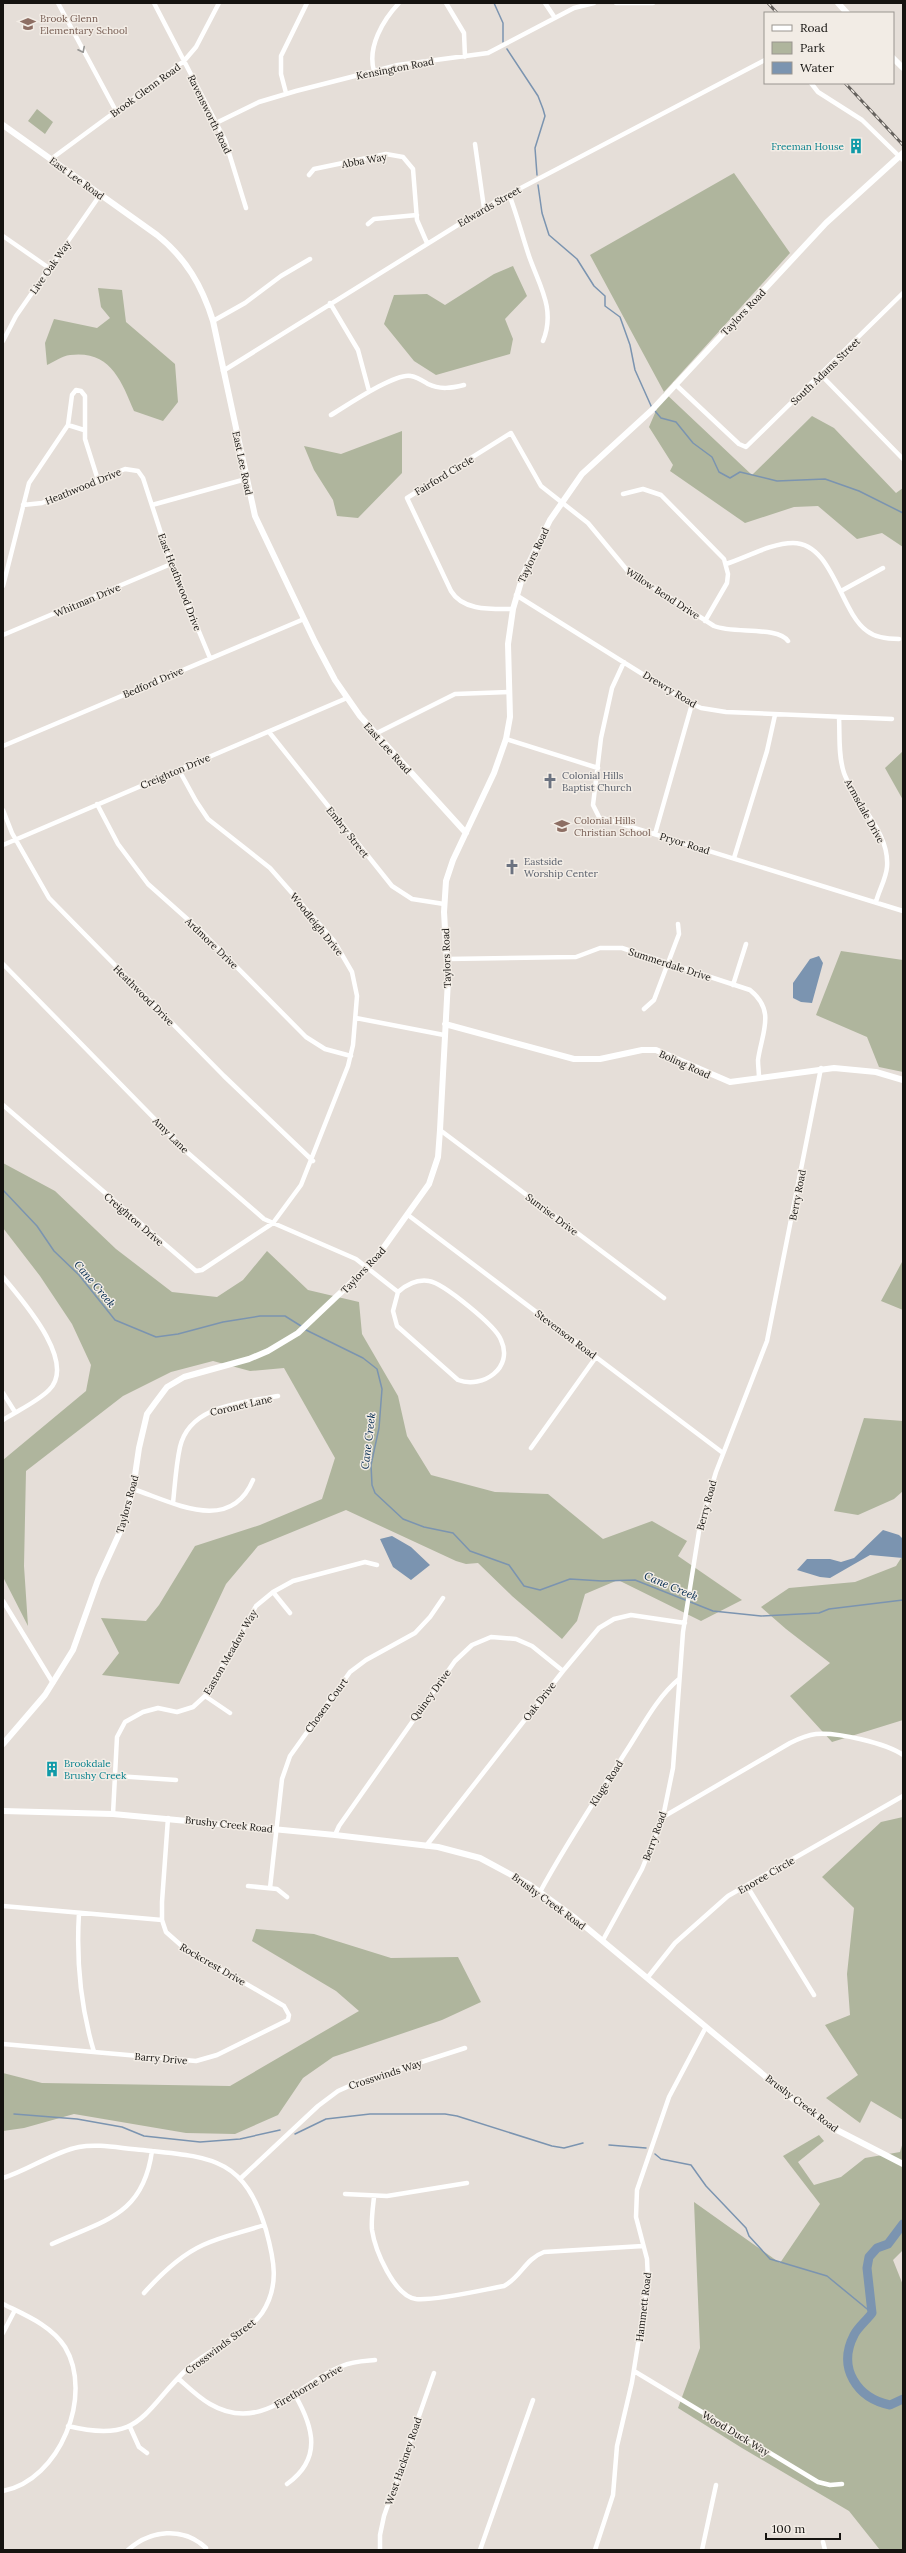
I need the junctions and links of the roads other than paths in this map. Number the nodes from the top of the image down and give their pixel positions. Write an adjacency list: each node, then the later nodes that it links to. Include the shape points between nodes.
1 (58, 3): 22 (street, one-way to 22)
2 (154, 3): 16 (street, Ravensworth Road)
3 (219, 3): 16 (street, Brook Glenn Road, via 196,47)
4 (307, 3): 21 (street, via 280,56)
5 (399, 3): 19 (street, via 389,15 374,44 371,56)
6 (446, 3): 14 (street, via 464,33)
7 (545, 3): 13 (street)
8 (594, 3): 13 (street, Kensington Road, via 574,8)
9 (616, 3): 10 (street)
10 (653, 3)
11 (838, 3): 12 (street)
12 (846, 12)
13 (555, 18): 14 (street, Kensington Road, via 493,52)
14 (465, 57): 19 (street, Kensington Road, via 419,62)
15 (894, 59): 18 (street)
16 (184, 61): 22 (street, Brook Glenn Road); 23 (street, Ravensworth Road)
17 (764, 61): 30 (street, Edwards Street)
18 (903, 68)
19 (374, 71): 21 (street, Kensington Road)
20 (812, 84): 26 (street, via 818,92 862,120)
21 (286, 93): 23 (street, Kensington Road, via 259,102)
22 (116, 111): 27 (street, Brook Glenn Road)
23 (216, 123): 31 (street, Ravensworth Road, via 229,150)
24 (3, 125): 27 (street, East Lee Road)
25 (475, 144): 32 (street)
26 (902, 157): 46 (street, Taylors Road, via 826,223)
27 (51, 159): 29 (street, East Lee Road)
28 (309, 175): 33 (street, Abba Way, via 314,169 386,154 403,157 413,169 415,177)
29 (100, 194): 38 (street, Live Oak Way); 41 (street, East Lee Road, via 157,234 178,253 198,284)
30 (509, 194): 32 (street, Edwards Street); 42 (street, via 533,267 546,296 548,322)
31 (246, 208)
32 (484, 208): 36 (street, Edwards Street)
33 (417, 215): 34 (street, via 374,219); 36 (street, Abba Way, via 419,229)
34 (368, 224)
35 (3, 236): 38 (street)
36 (427, 243): 40 (street, Edwards Street)
37 (310, 259): 41 (street, via 281,276 245,303)
38 (49, 268): 43 (street, Live Oak Way, via 16,316)
39 (903, 293): 45 (street, South Adams Street)
40 (330, 303): 44 (street, Edwards Street); 48 (street, via 358,350)
41 (213, 321): 44 (street, East Lee Road)
42 (543, 341)
43 (3, 342)
44 (223, 371): 53 (street, East Lee Road)
45 (820, 376): 46 (street, South Adams Street, via 746,447 738,444); 52 (street)
46 (675, 384): 56 (street, Taylors Road, via 652,410 582,474)
47 (464, 385): 48 (street, via 449,389 432,386 410,375)
48 (369, 392): 49 (street)
49 (331, 415)
50 (68, 425): 51 (street); 51 (street, via 72,395 79,390 85,398); 57 (street, via 29,483)
51 (84, 430): 54 (street, via 89,456)
52 (903, 460)
53 (246, 479): 58 (street); 66 (street, East Lee Road, via 258,524)
54 (98, 480): 57 (street, Heathwood Drive, via 42,503); 58 (street, Heathwood Drive, via 125,469 135,469 143,478)
55 (623, 494): 60 (street, via 643,489 661,495 709,542)
56 (561, 503): 64 (street, Taylors Road, via 532,553); 65 (street, Fairford Circle, via 542,486 511,433 407,498 456,598 478,608); 67 (street, Willow Bend Drive, via 588,523 626,570)
57 (23, 504): 62 (street)
58 (152, 505): 59 (street, East Heathwood Drive)
59 (171, 564): 68 (street, Whitman Drive); 71 (street, East Heathwood Drive)
60 (726, 564): 63 (street, via 782,544 801,544 818,554); 67 (street, via 726,587)
61 (883, 568): 63 (street)
62 (3, 586)
63 (841, 591): 69 (street, via 866,630 884,638)
64 (516, 595): 65 (street, Taylors Road); 72 (street, Drewry Road)
65 (512, 609): 73 (street, Taylors Road, via 508,644)
66 (304, 619): 71 (street, Bedford Drive); 74 (street, East Lee Road, via 325,663)
67 (705, 621): 70 (street, Willow Bend Drive, via 724,629 779,634)
68 (3, 635)
69 (899, 639)
70 (788, 641)
71 (210, 658): 82 (street, Bedford Drive)
72 (624, 662): 75 (street, Drewry Road); 83 (street, Pryor Road, via 608,701)
73 (509, 692): 80 (street, via 455,694); 81 (street, Taylors Road, via 510,717)
74 (347, 698): 79 (street, Creighton Drive); 80 (street, East Lee Road)
75 (692, 704): 76 (street, Drewry Road, via 726,712); 88 (street)
76 (775, 715): 77 (street, Drewry Road); 91 (street, via 767,751)
77 (839, 718): 78 (street, Drewry Road); 92 (street, Armsdale Drive, via 840,753 844,772 877,830 886,852 886,870)
78 (892, 719)
79 (269, 732): 84 (street, Creighton Drive); 93 (street, Embry Street, via 392,886 412,899)
80 (375, 734): 87 (street, East Lee Road)
81 (506, 739): 83 (street); 87 (street, Taylors Road, via 494,773)
82 (3, 746)
83 (598, 768): 88 (street, Pryor Road, via 593,805 597,815 601,819)
84 (179, 770): 85 (street, Creighton Drive); 102 (street, Woodleigh Drive, via 208,819 270,868 339,948 354,981)
85 (97, 804): 89 (street, Creighton Drive); 105 (street, Ardmore Drive, via 118,844 155,892 203,933 306,1037 326,1049)
86 (3, 810): 89 (street, Heathwood Drive)
87 (466, 833): 93 (street, Taylors Road, via 448,873)
88 (655, 834): 91 (street, Pryor Road)
89 (16, 839): 90 (street, Creighton Drive); 111 (street, Heathwood Drive, via 49,898 224,1076)
90 (3, 845)
91 (734, 858): 92 (street, Pryor Road)
92 (876, 902): 94 (street, Pryor Road)
93 (444, 904): 97 (street, Taylors Road)
94 (903, 910)
95 (678, 924): 98 (street, via 679,934)
96 (746, 944): 100 (street)
97 (447, 959): 98 (street, Summerdale Drive, via 576,957 609,947 622,948); 103 (street, Taylors Road)
98 (668, 963): 100 (street, Summerdale Drive); 101 (street, via 654,1000)
99 (3, 964): 113 (street, Amy Lane, via 188,1153 252,1210)
100 (733, 985): 107 (street, Summerdale Drive, via 750,990 759,997 765,1008 766,1022 758,1061)
101 (644, 1008)
102 (356, 1018): 104 (street); 105 (street, Woodleigh Drive)
103 (445, 1024): 104 (street, Taylors Road); 107 (street, Boling Road, via 565,1057 600,1059 649,1050 669,1054 725,1081)
104 (444, 1035): 110 (street, Taylors Road)
105 (351, 1056): 111 (street, Woodleigh Drive)
106 (822, 1068): 107 (street, Boling Road); 108 (street, Boling Road, via 862,1069); 124 (street, Berry Road, via 770,1331)
107 (760, 1078)
108 (903, 1080)
109 (3, 1105): 113 (street, Creighton Drive, via 194,1270 202,1270)
110 (440, 1130): 112 (street, Taylors Road, via 438,1157 433,1176); 117 (street, Sunrise Drive)
111 (313, 1161): 113 (street, Woodleigh Drive, via 296,1194)
112 (408, 1215): 114 (street, Taylors Road); 118 (street, Stevenson Road)
113 (273, 1223): 114 (street, Amy Lane, via 356,1259)
114 (368, 1267): 116 (street, Amy Lane); 126 (street, Taylors Road, via 298,1334 268,1352 196,1373 168,1388 147,1414)
115 (3, 1277): 121 (street, via 49,1340 58,1363 57,1378 50,1390)
116 (398, 1292): 116 (street, via 394,1319 408,1337 458,1380 465,1383 481,1382 494,1375 504,1358 504,1349 494,1328 437,1283 420,1281)
117 (664, 1298)
118 (596, 1357): 123 (street); 124 (street, Stevenson Road)
119 (3, 1393): 121 (street)
120 (278, 1396): 127 (street, Coronet Lane, via 218,1408 195,1422 186,1433 181,1446)
121 (15, 1412): 122 (street)
122 (3, 1420)
123 (532, 1448)
124 (723, 1452): 133 (street, Berry Road, via 702,1519)
125 (253, 1480): 127 (street, via 249,1491 238,1500 225,1509 212,1513)
126 (133, 1489): 127 (street); 136 (street, Taylors Road, via 124,1523 98,1580 73,1650)
127 (173, 1502)
128 (377, 1565): 129 (street, Easton Meadow Way, via 365,1562 293,1581)
129 (273, 1592): 132 (street); 137 (street, Easton Meadow Way, via 256,1606)
130 (443, 1598): 148 (street, Chosen Court, via 415,1634 359,1664 341,1683 287,1762)
131 (3, 1601): 136 (street)
132 (290, 1613)
133 (685, 1623): 134 (street, Oak Drive, via 637,1615 614,1619 592,1634); 135 (street, Berry Road)
134 (563, 1670): 149 (street, Quincy Drive, via 532,1646 510,1638 484,1639 467,1649 455,1661 401,1735); 150 (street, Oak Drive)
135 (679, 1679): 146 (street, Berry Road, via 673,1764); 154 (street, Kluge Road, via 670,1687 640,1730 559,1857)
136 (53, 1682): 139 (street, Taylors Road, via 27,1718)
137 (205, 1696): 138 (street); 141 (street, Easton Meadow Way, via 193,1707 177,1712 158,1708 143,1712 125,1722 117,1737)
138 (230, 1713)
139 (3, 1744)
140 (903, 1755): 146 (street, via 886,1747 844,1737 810,1735 790,1743)
141 (116, 1776): 142 (street); 145 (street, Easton Meadow Way)
142 (176, 1780)
143 (903, 1796): 152 (street, Enoree Circle)
144 (3, 1811): 145 (street, Brushy Creek Road)
145 (114, 1814): 147 (street, Brushy Creek Road)
146 (663, 1817): 159 (street, Berry Road, via 642,1869)
147 (168, 1818): 148 (street, Brushy Creek Road); 158 (street)
148 (275, 1829): 149 (street, Brushy Creek Road); 153 (street, Chosen Court)
149 (335, 1835): 150 (street, Brushy Creek Road)
150 (426, 1846): 154 (street, Brushy Creek Road, via 480,1858 515,1875)
151 (248, 1886): 153 (street)
152 (747, 1886): 160 (street, Enoree Circle, via 728,1896 691,1927); 161 (street)
153 (270, 1888): 155 (street, via 279,1890)
154 (540, 1892): 159 (street, Brushy Creek Road)
155 (287, 1897)
156 (3, 1906): 157 (street)
157 (79, 1913): 158 (street); 166 (street, via 78,1970 85,2018)
158 (162, 1920): 162 (street, Rockcrest Drive, via 166,1932 176,1942)
159 (603, 1940): 160 (street, Brushy Creek Road)
160 (648, 1978): 163 (street, Brushy Creek Road)
161 (814, 1995)
162 (279, 2002): 166 (street, Barry Drive, via 287,2009 289,2015 286,2021 210,2058 183,2061)
163 (706, 2027): 168 (street, Brushy Creek Road, via 789,2096 832,2127); 176 (street, Hammett Road, via 669,2097 638,2184 635,2212)
164 (3, 2044): 166 (street, Barry Drive)
165 (465, 2048): 170 (street, Crosswinds Way, via 338,2091 318,2106)
166 (94, 2052)
167 (152, 2151): 169 (street, Crosswinds Street, via 81,2146); 170 (street, Crosswinds Street, via 205,2157); 175 (street, via 145,2183 130,2205 116,2215)
168 (903, 2164)
169 (3, 2178)
170 (241, 2178): 174 (street, Crosswinds Street, via 256,2201)
171 (468, 2183): 173 (street)
172 (345, 2194): 173 (street)
173 (374, 2197): 176 (street, via 372,2230 389,2276 402,2293 416,2299 504,2286 514,2281 529,2259 544,2252)
174 (264, 2225): 177 (street, via 214,2240 195,2249 178,2261); 184 (street, Crosswinds Street, via 274,2270 272,2289 265,2307 248,2327 198,2361)
175 (52, 2244)
176 (644, 2246): 182 (street, Hammett Road, via 648,2281)
177 (144, 2293)
178 (3, 2304): 179 (street)
179 (15, 2310): 180 (street); 187 (street, via 50,2331 68,2355 75,2386)
180 (3, 2333)
181 (375, 2360): 185 (street, Firethorne Drive, via 342,2366)
182 (634, 2371): 191 (street, Wood Duck Way, via 818,2482); 199 (street, Hammett Road, via 617,2446 613,2495)
183 (434, 2373): 197 (street, West Hackney Road, via 384,2516)
184 (179, 2379): 185 (street, Firethorne Drive, via 209,2403 233,2412 264,2410); 188 (street, Crosswinds Street, via 144,2416)
185 (295, 2395): 190 (street, via 309,2420 312,2444 304,2467 296,2478)
186 (533, 2400): 198 (street)
187 (68, 2426): 188 (street, Crosswinds Street, via 106,2432); 193 (street, via 62,2444 46,2467 26,2482)
188 (130, 2426): 189 (street, via 139,2447)
189 (147, 2453)
190 (287, 2484)
191 (842, 2484)
192 (716, 2485): 200 (street)
193 (3, 2491)
194 (823, 2542): 201 (street)
195 (206, 2548): 196 (street, via 197,2539 163,2533 149,2536)
196 (128, 2550)
197 (380, 2550)
198 (480, 2550)
199 (595, 2550)
200 (702, 2550)
201 (825, 2550)

